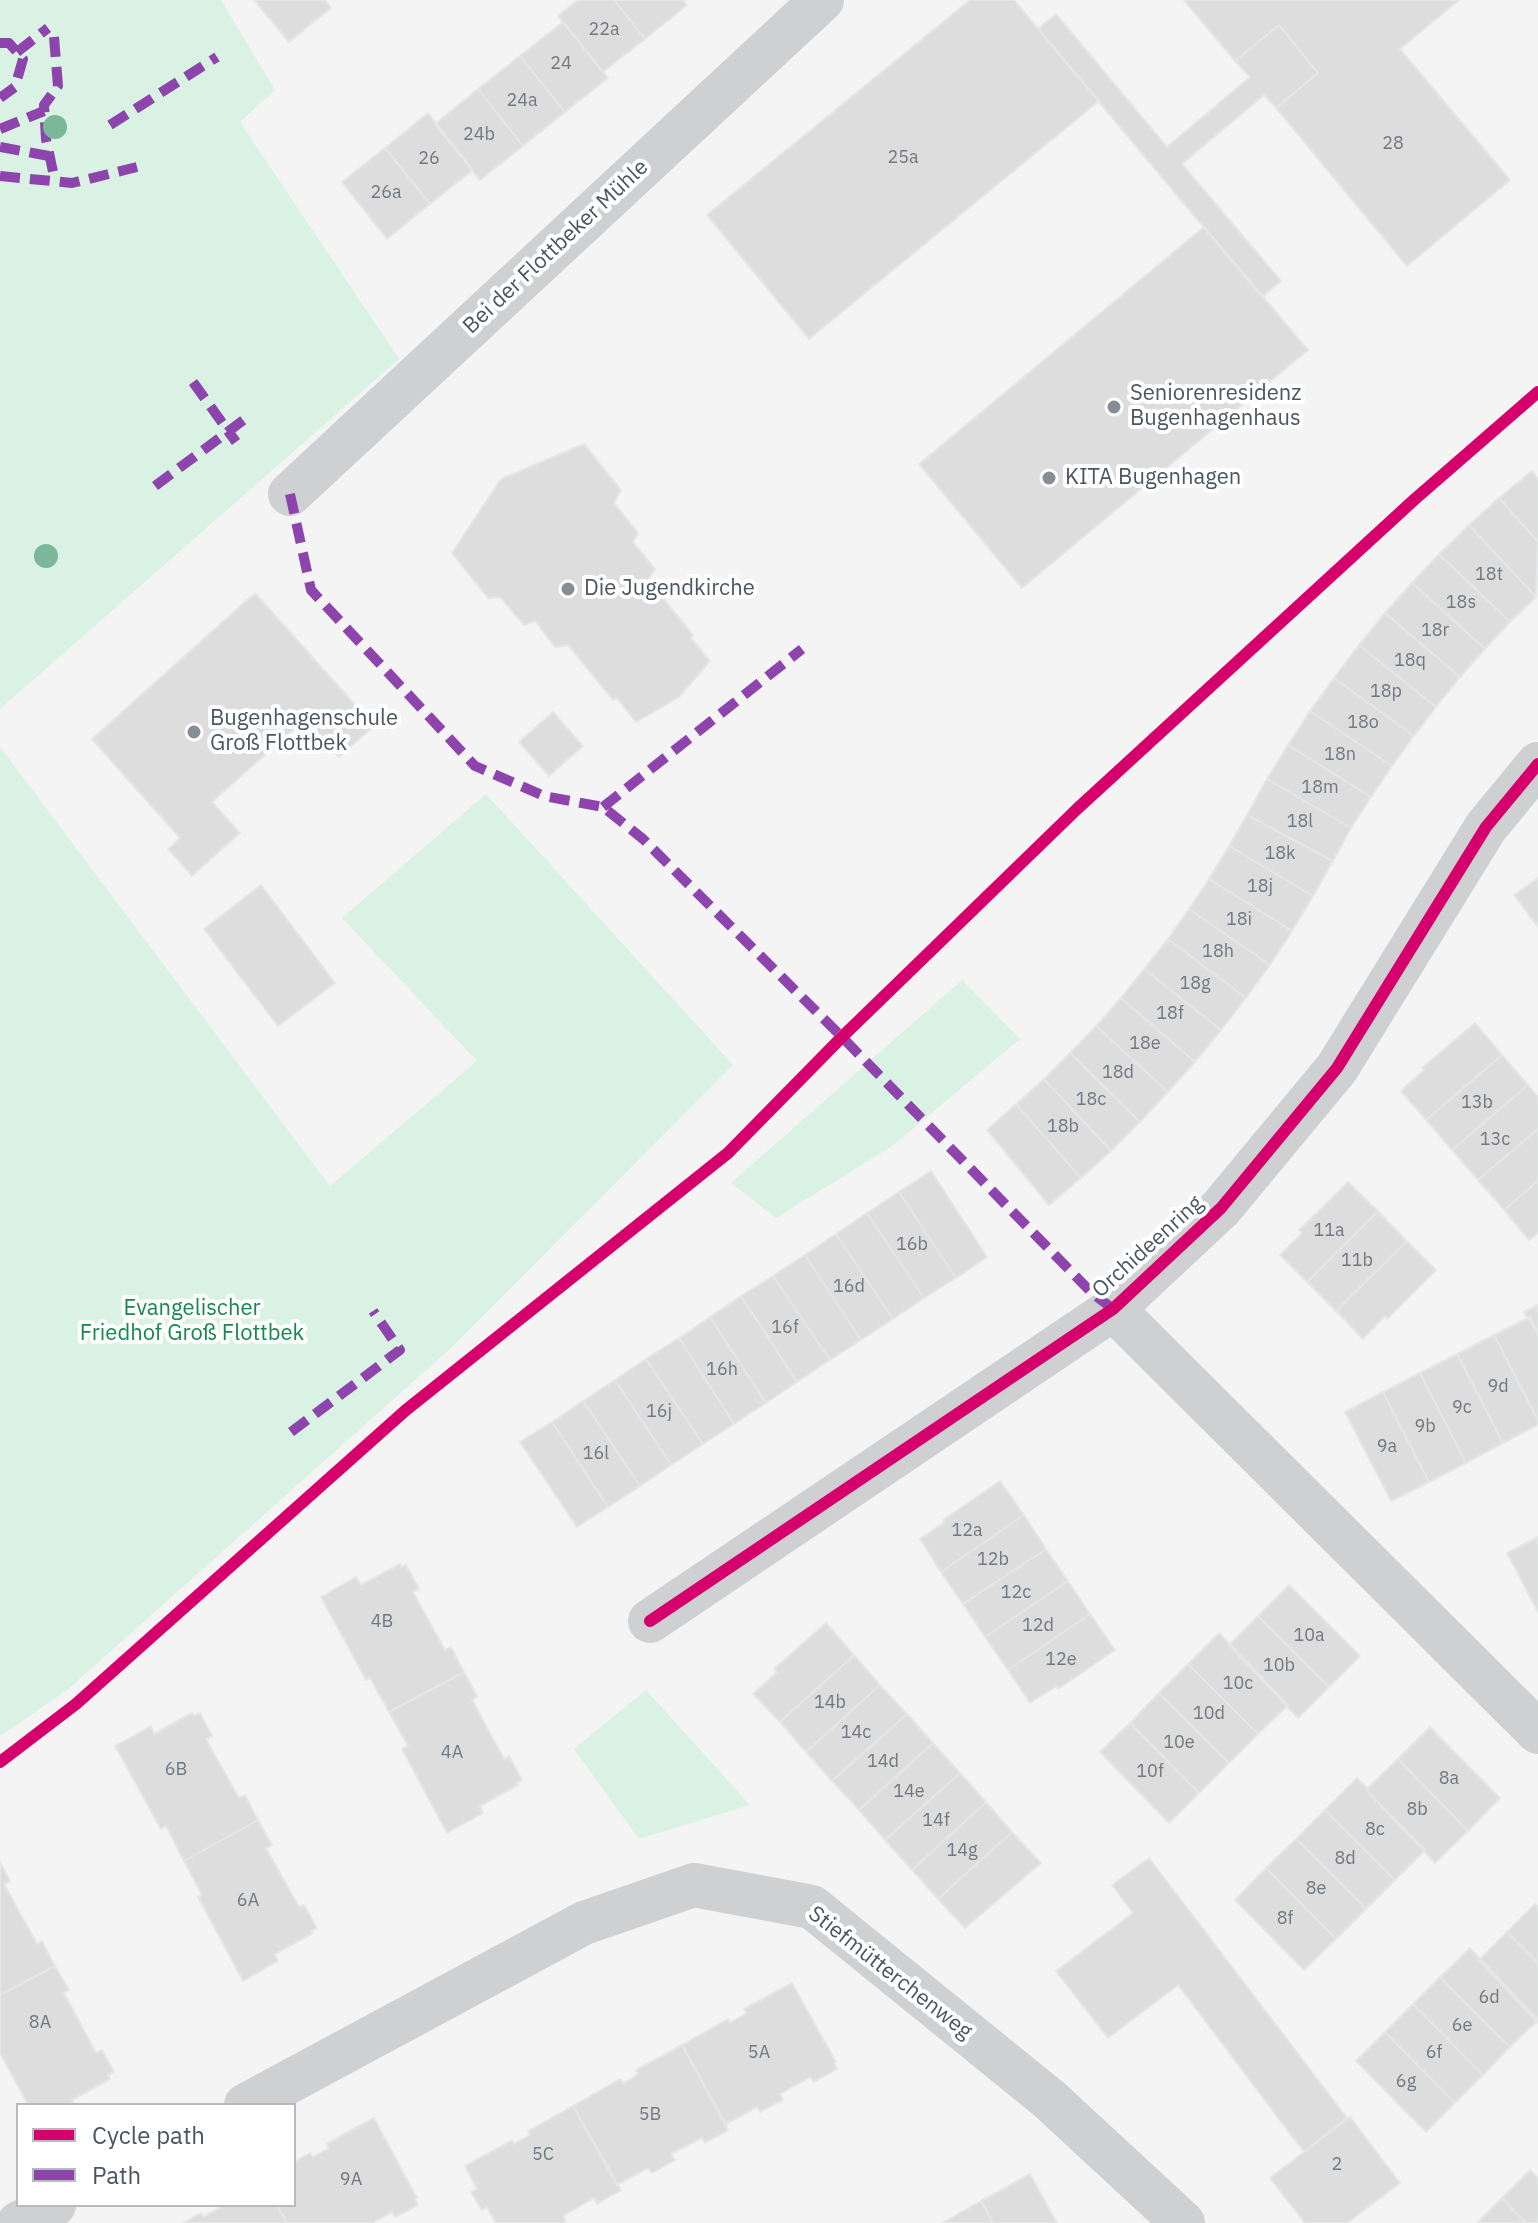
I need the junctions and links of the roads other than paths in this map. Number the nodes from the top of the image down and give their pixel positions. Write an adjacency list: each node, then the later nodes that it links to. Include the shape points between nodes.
1 (822, 0): 2 (street, Bei der Flottbeker Mühle)
2 (290, 494)
3 (1538, 764): 4 (street, Orchideenring, via 1486,827 1337,1068 1221,1208)
4 (1113, 1309): 5 (street, Orchideenring); 6 (street, Orchideenring)
5 (650, 1621)
6 (1538, 1732)
7 (250, 2103): 10 (street, Stiefmütterchenweg, via 584,1923 694,1885 812,1907 1049,2099)
8 (50, 2207): 9 (street)
9 (19, 2223)
10 (1183, 2223)

